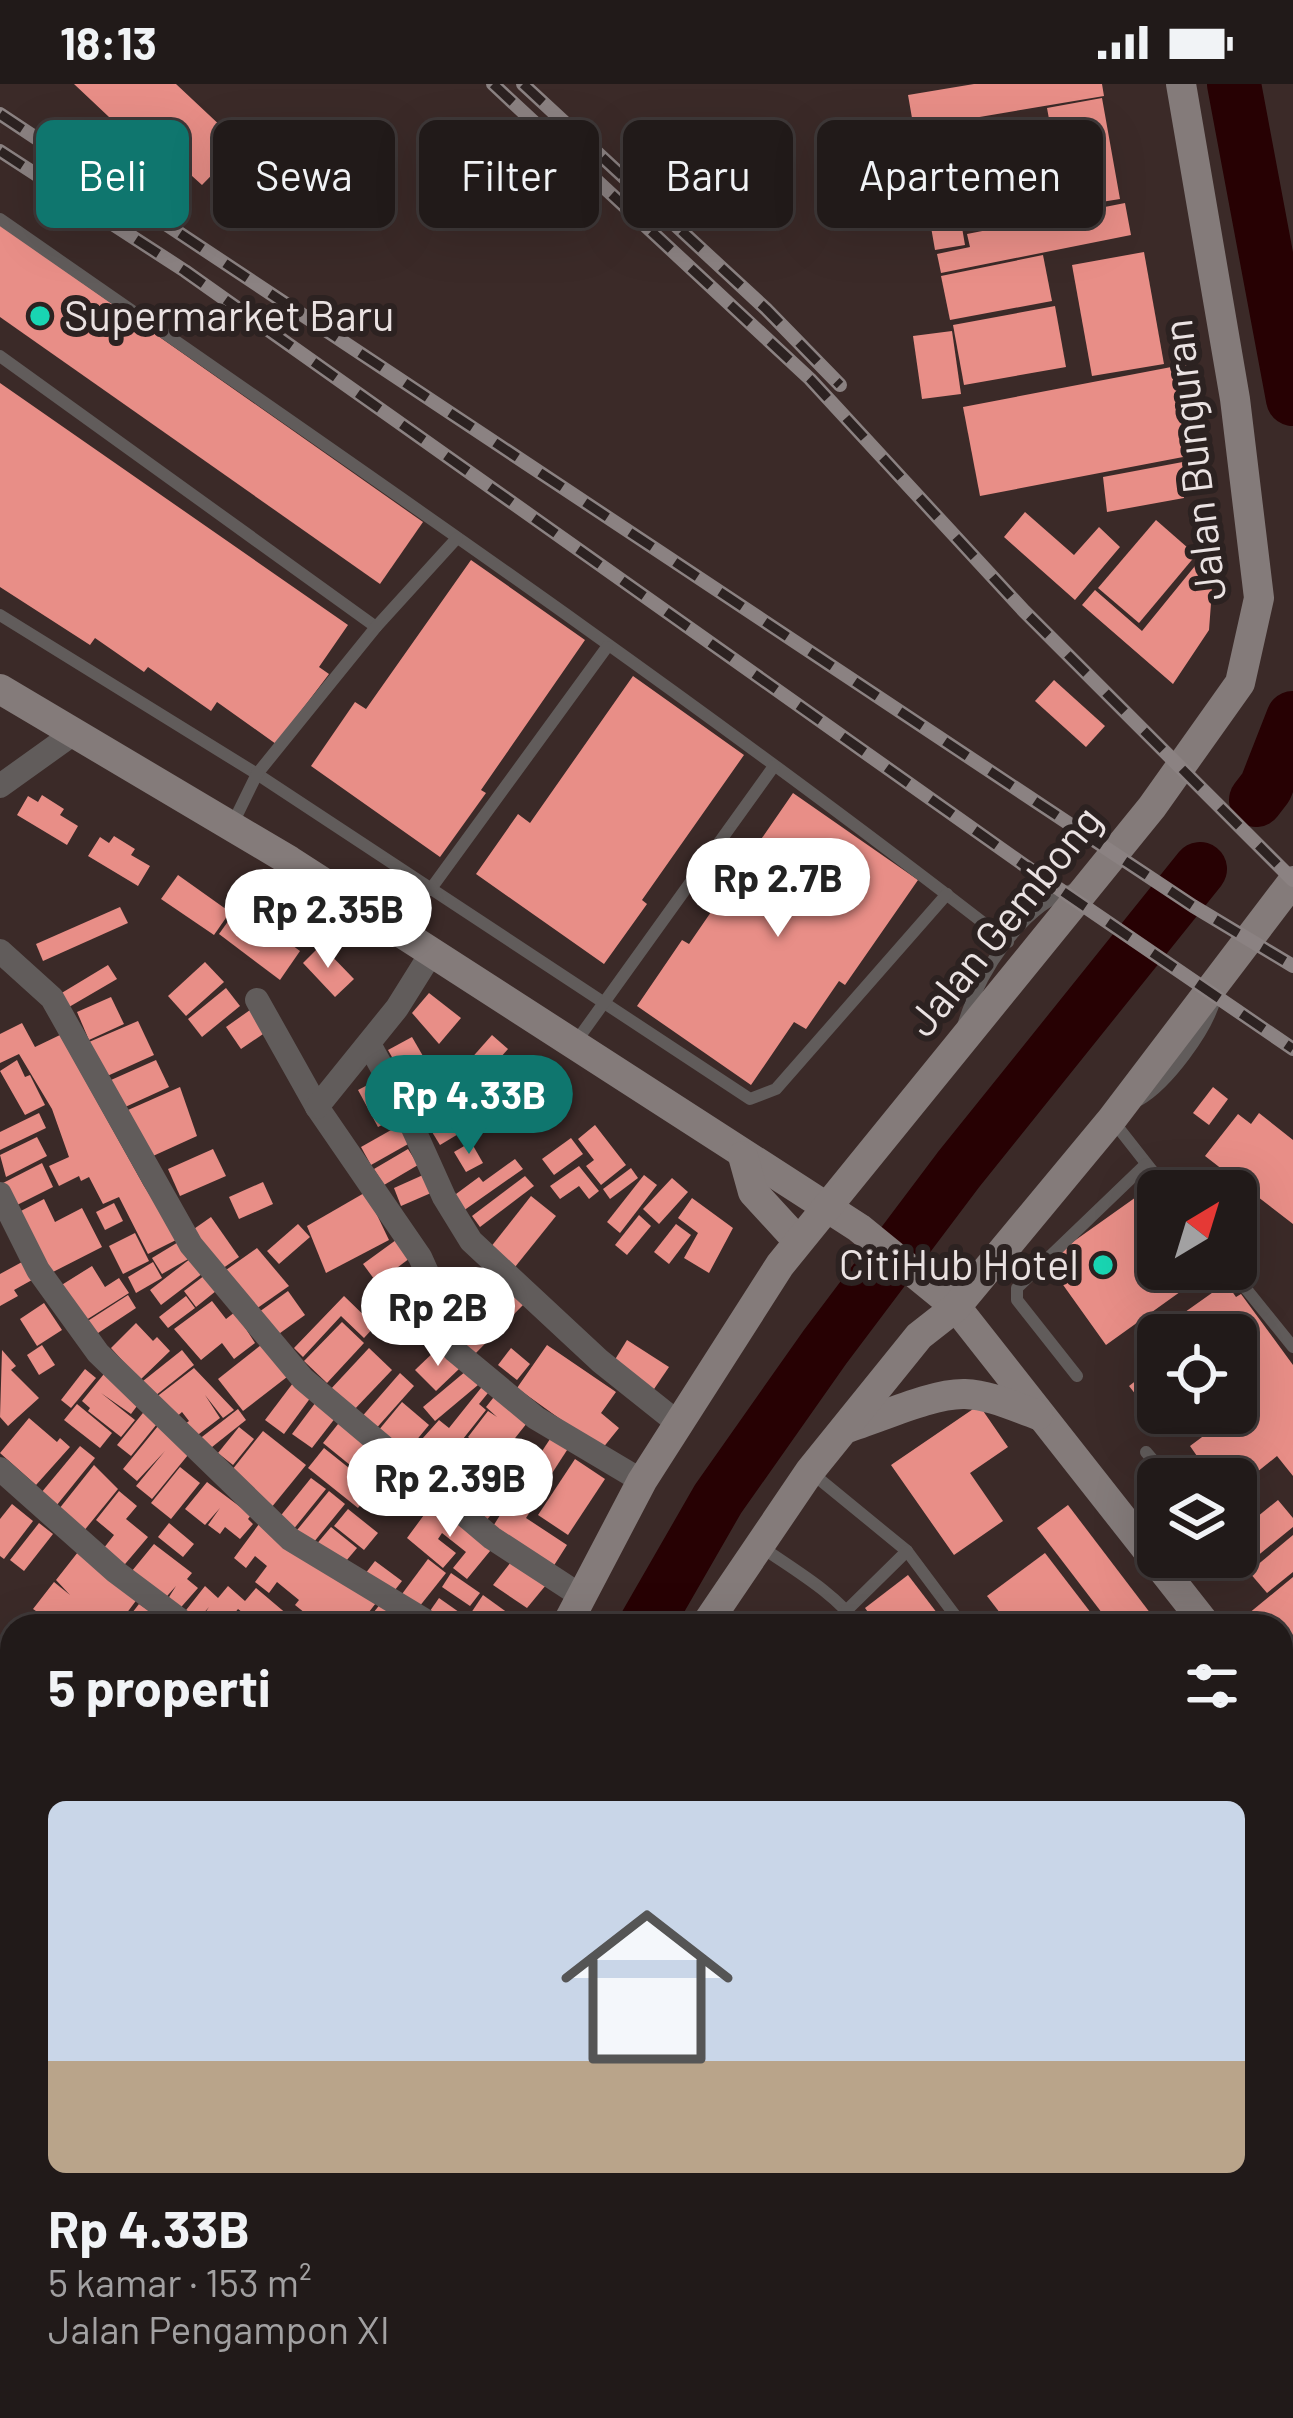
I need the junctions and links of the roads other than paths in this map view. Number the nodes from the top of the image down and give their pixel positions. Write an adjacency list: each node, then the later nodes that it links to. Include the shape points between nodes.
1 (1181, 84): 8 (main road, Jalan Bunguran, via 1235,399 1259,598)
2 (0, 219): 4 (lane)
3 (0, 356): 6 (lane)
4 (457, 538): 6 (lane); 7 (lane)
5 (0, 615): 12 (lane)
6 (376, 627): 12 (lane)
7 (607, 647): 11 (lane); 17 (lane)
8 (1240, 683): 16 (main road, Jalan Gembong)
9 (0, 689): 10 (main road)
10 (74, 733): 13 (street); 14 (main road)
11 (774, 766): 18 (lane); 23 (lane)
12 (257, 774): 14 (lane); 17 (lane)
13 (0, 786)
14 (231, 826): 21 (main road)
15 (1293, 881): 28 (main road)
16 (1090, 885): 19 (lane, via 1042,903); 25 (main road, Jalan Gembong)
17 (430, 890): 23 (lane)
18 (946, 894): 19 (lane); 23 (lane, via 776,1089 758,1099)
19 (1008, 942): 25 (lane, via 971,1000)
20 (0, 951): 49 (street, via 52,998 191,1245 303,1379 492,1538)
21 (432, 952): 24 (street); 26 (main road)
22 (257, 1000): 27 (street)
23 (605, 1005): 26 (lane)
24 (369, 1044): 27 (street); 40 (street, via 471,1241)
25 (958, 1044): 33 (main road, Jalan Gembong)
26 (574, 1045): 29 (main road)
27 (317, 1107): 46 (street, via 420,1257 454,1350 536,1418)
28 (1115, 1115): 30 (lane); 36 (main road)
29 (743, 1156): 33 (main road); 34 (main road, via 753,1192)
30 (1146, 1164): 31 (lane); 38 (lane, via 1018,1288 1017,1300)
31 (1151, 1170)
32 (0, 1194): 52 (street, via 38,1270 98,1353 290,1539)
33 (825, 1207): 34 (main road, Jalan Gembong); 36 (main road)
34 (798, 1241): 40 (main road, Jalan Gembong)
35 (1247, 1290): 37 (lane)
36 (956, 1307): 39 (main road); 41 (main road, via 920,1336)
37 (1293, 1347)
38 (1077, 1376)
39 (1038, 1415): 41 (main road, via 966,1394); 57 (main road, via 1147,1535)
40 (679, 1424): 46 (main road, Jalan Gembong)
41 (847, 1428): 45 (main road)
42 (1146, 1452): 43 (lane)
43 (1151, 1458)
44 (0, 1469): 51 (street)
45 (810, 1471): 47 (main road); 48 (lane)
46 (642, 1481): 49 (main road, Jalan Gembong)
47 (759, 1545): 50 (lane); 54 (main road)
48 (907, 1551): 50 (lane); 56 (lane)
49 (581, 1596): 53 (main road, Jalan Gembong)
50 (847, 1610): 55 (lane)
51 (172, 1614)
52 (414, 1614)
53 (572, 1614)
54 (720, 1614)
55 (850, 1614)
56 (953, 1614)
57 (1200, 1614)

